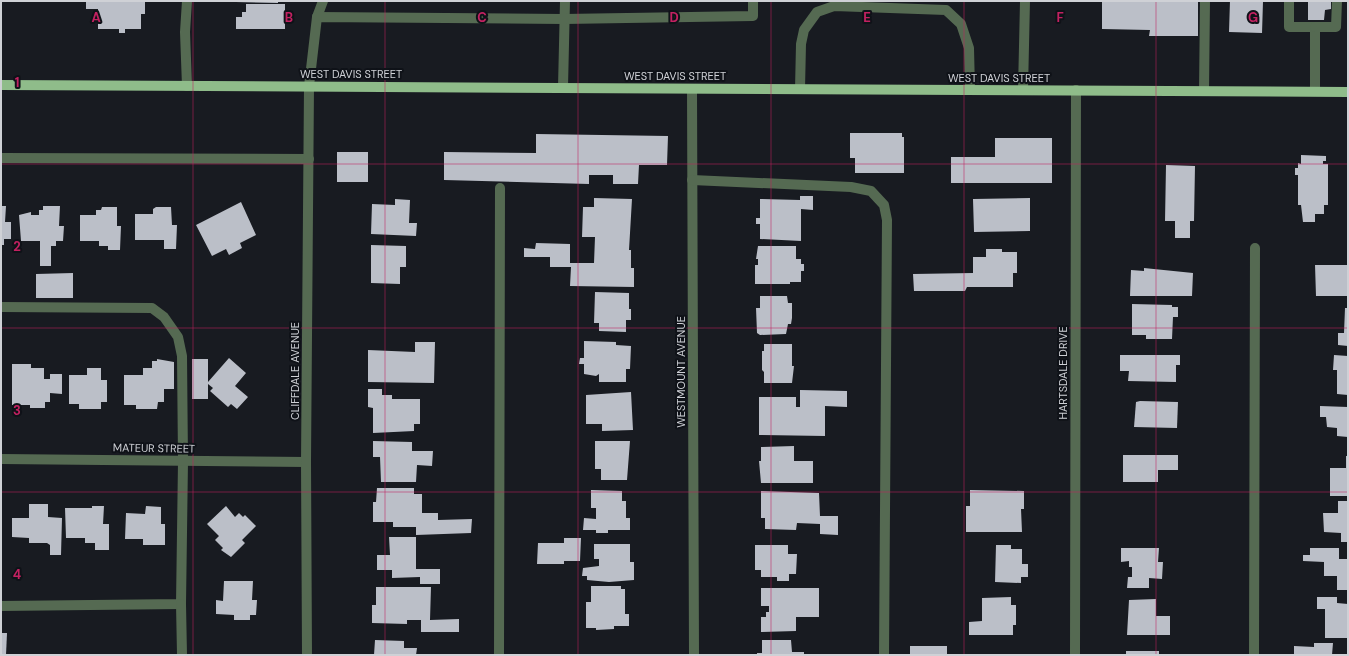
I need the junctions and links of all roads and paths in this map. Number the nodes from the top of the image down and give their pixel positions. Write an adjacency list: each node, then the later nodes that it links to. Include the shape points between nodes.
1 (187, 1): 13 (street)
2 (323, 1): 9 (street, CLIFFDALE AVENUE)
3 (565, 1): 10 (street)
4 (753, 1): 10 (street, via 753,16)
5 (1025, 1): 19 (street)
6 (1205, 1): 21 (street)
7 (1289, 1): 11 (street, via 1289,27)
8 (1337, 1): 11 (street, via 1336,27)
9 (317, 17): 10 (street); 14 (street, CLIFFDALE AVENUE)
10 (564, 19): 15 (street)
11 (1315, 27): 22 (street)
12 (1, 85): 13 (main road, WEST DAVIS STREET)
13 (187, 86): 14 (main road, WEST DAVIS STREET)
14 (309, 86): 15 (main road, WEST DAVIS STREET); 25 (street, CLIFFDALE AVENUE)
15 (563, 87): 16 (main road, WEST DAVIS STREET)
16 (692, 89): 17 (main road, WEST DAVIS STREET); 26 (street, WESTMOUNT AVENUE)
17 (800, 89): 18 (main road, WEST DAVIS STREET); 18 (street, via 801,44 804,30 817,12 834,6 946,10 961,24 969,48)
18 (970, 90): 19 (main road, WEST DAVIS STREET)
19 (1023, 90): 20 (main road, WEST DAVIS STREET)
20 (1076, 90): 21 (main road, WEST DAVIS STREET); 40 (street, HARTSDALE DRIVE)
21 (1204, 91): 22 (main road, WEST DAVIS STREET)
22 (1315, 91): 23 (main road, WEST DAVIS STREET)
23 (1348, 92)
24 (1, 158): 25 (street)
25 (309, 159): 32 (street, CLIFFDALE AVENUE)
26 (692, 180): 38 (street, WESTMOUNT AVENUE); 39 (street, via 850,187 871,191 884,205 887,220)
27 (500, 188): 37 (street)
28 (1255, 248): 41 (street)
29 (1, 307): 31 (street, via 152,308 164,317 178,336 182,356)
30 (1, 459): 31 (street, MATEUR STREET)
31 (183, 461): 32 (street, MATEUR STREET); 33 (street)
32 (306, 462): 36 (street, CLIFFDALE AVENUE)
33 (181, 604): 34 (street); 35 (street)
34 (1, 606)
35 (182, 655)
36 (307, 655)
37 (499, 655)
38 (694, 655)
39 (884, 655)
40 (1075, 655)
41 (1254, 655)

